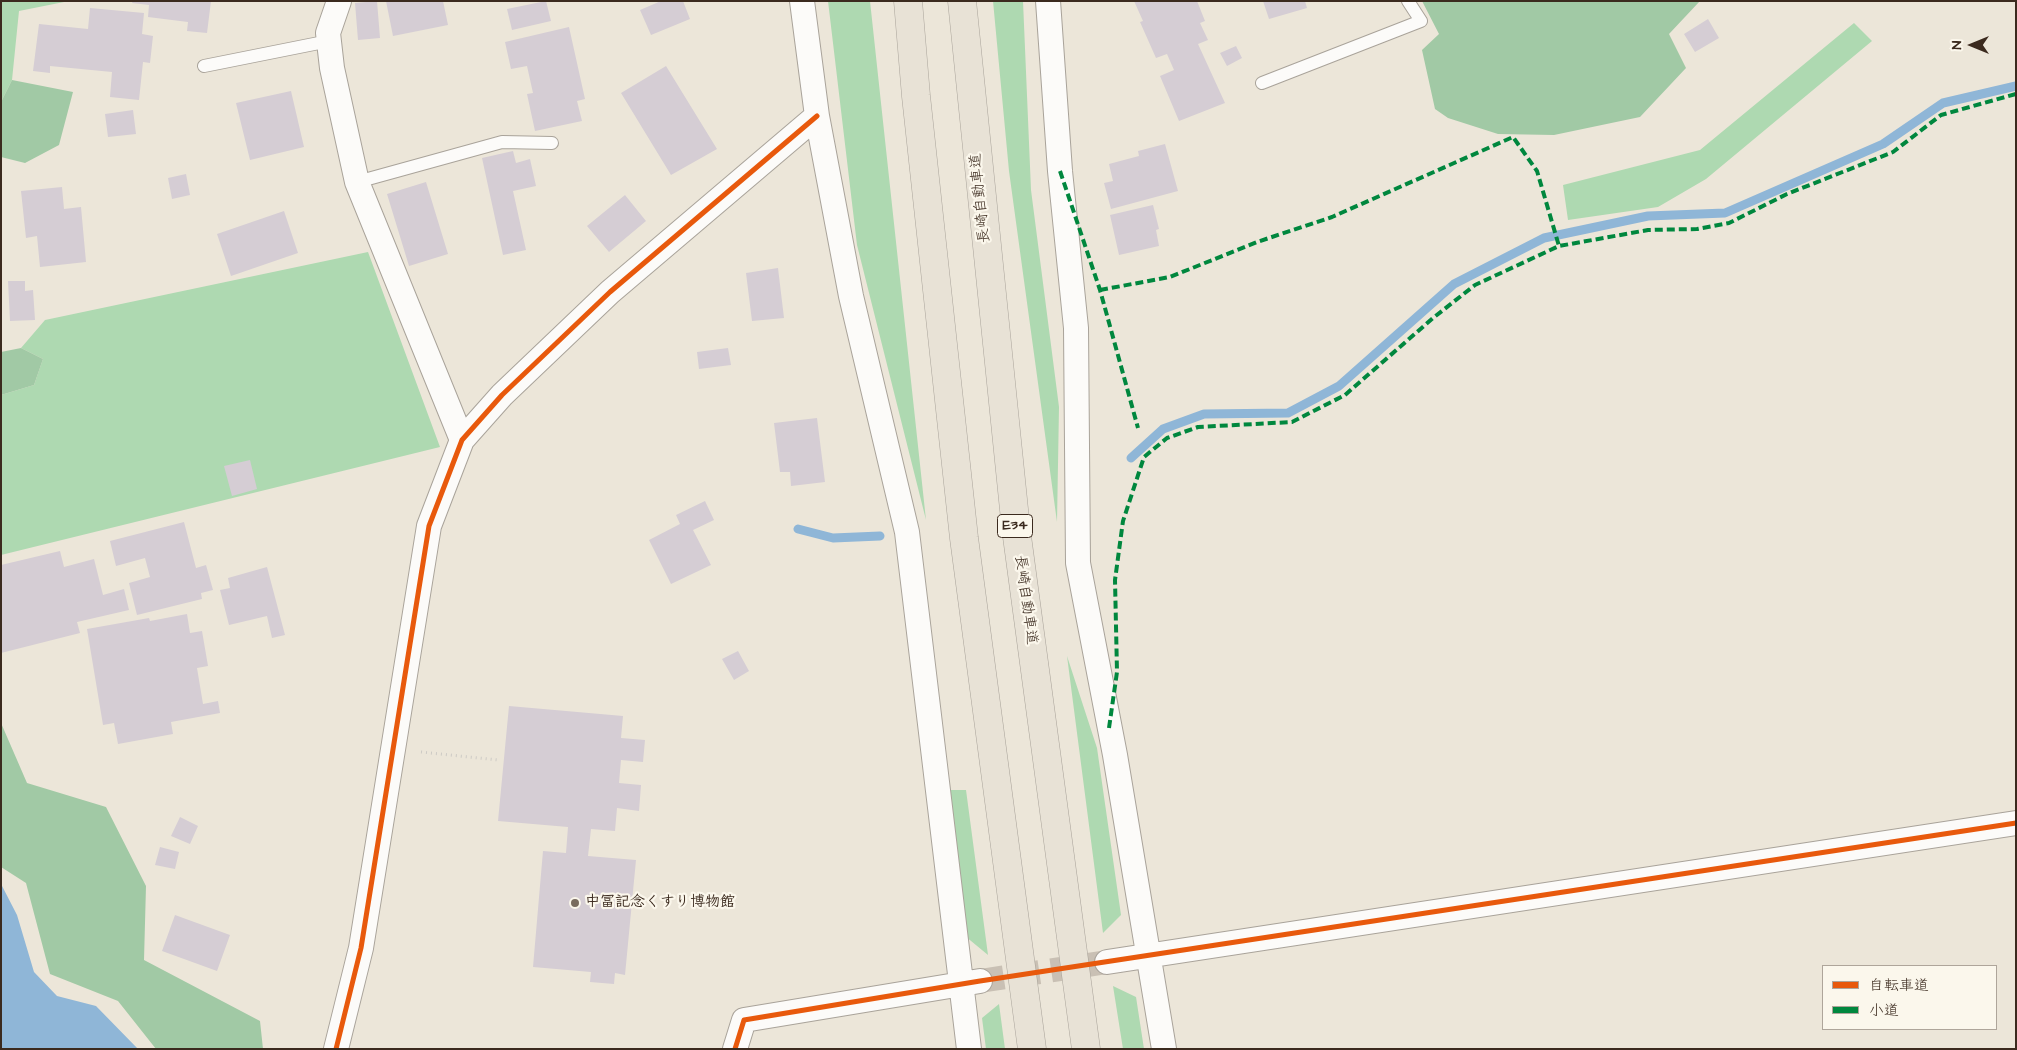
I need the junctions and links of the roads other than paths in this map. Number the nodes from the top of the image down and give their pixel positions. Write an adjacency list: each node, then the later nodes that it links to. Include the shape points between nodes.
1 (339, 1): 7 (street, via 328,32)
2 (802, 1): 10 (street)
3 (908, 1): 21 (highway, via 964,538)
4 (962, 1): 22 (highway, 長崎自動車道 / E34, via 1016,529)
5 (1048, 1): 15 (street, via 1060,171 1076,328 1078,563 1115,755)
6 (1408, 1): 9 (lane, via 1421,21)
7 (329, 41): 8 (lane); 12 (street)
8 (204, 66)
9 (1262, 83)
10 (817, 116): 13 (street, via 610,292 502,395); 17 (street, via 851,296 908,532)
11 (552, 143): 12 (lane, via 502,142)
12 (357, 182): 13 (street)
13 (462, 440): 18 (street, via 429,526 361,948)
14 (2016, 823): 15 (street)
15 (1148, 956): 16 (street); 23 (street)
16 (1107, 962)
17 (970, 984): 19 (street, via 744,1020); 20 (street)
18 (336, 1049)
19 (735, 1049)
20 (969, 1049)
21 (1032, 1049)
22 (1086, 1049)
23 (1164, 1049)

